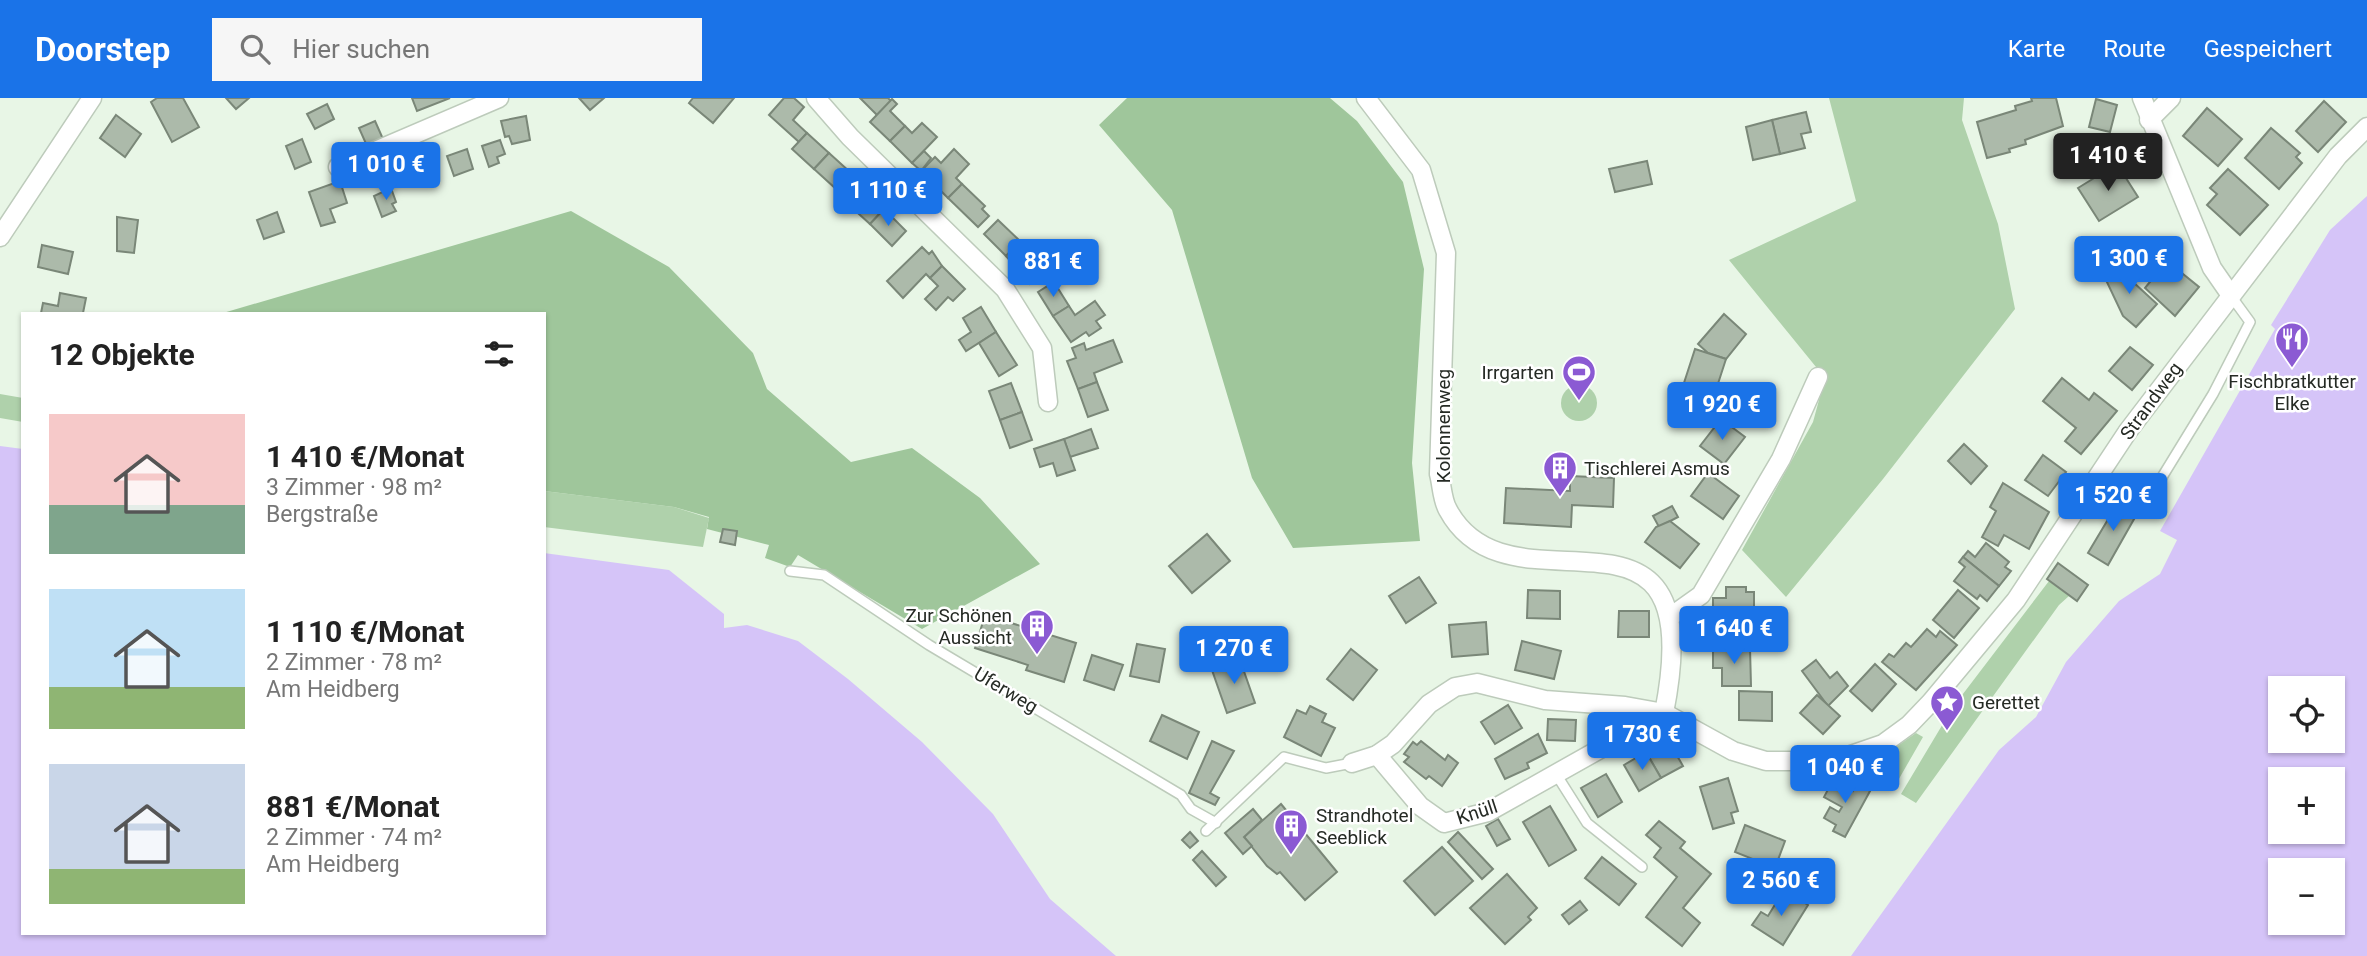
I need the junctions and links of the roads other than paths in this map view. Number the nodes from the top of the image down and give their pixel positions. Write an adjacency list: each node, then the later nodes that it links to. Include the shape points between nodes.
1 (92, 98): 10 (street)
2 (499, 98): 9 (street)
3 (816, 98): 13 (street, via 1005,289 1042,348)
4 (1366, 98): 16 (street, Kolonnenweg, via 1421,170 1446,253 1439,474 1447,509 1464,533 1490,550 1632,568 1656,586)
5 (2142, 98): 7 (street)
6 (2171, 98): 7 (street)
7 (2149, 120): 11 (street, via 2212,268)
8 (2367, 127): 11 (street, Strandweg, via 2338,156)
9 (338, 167)
10 (0, 237)
11 (2230, 294): 14 (street, Strandweg); 14 (lane, via 2250,322 2213,394 2148,500)
12 (1818, 377): 16 (street, via 1781,459 1701,595)
13 (1048, 402)
14 (2095, 478): 17 (street, Strandweg, via 2017,600 1931,702 1883,744 1848,756 1766,761 1733,751)
15 (790, 571): 21 (lane, Uferweg, via 824,575 929,645 1181,795 1191,808)
16 (1670, 617): 17 (street, Kolonnenweg)
17 (1664, 713): 18 (street, Strandweg, via 1545,699 1477,683 1455,687 1429,704); 20 (street, Knüll)
18 (1377, 755): 19 (street); 20 (street, Knüll, via 1420,806 1444,823 1488,812)
19 (1352, 763): 21 (lane, via 1326,768 1284,757)
20 (1556, 774): 23 (lane, via 1587,823)
21 (1216, 823): 22 (lane)
22 (1206, 831)
23 (1642, 867)

